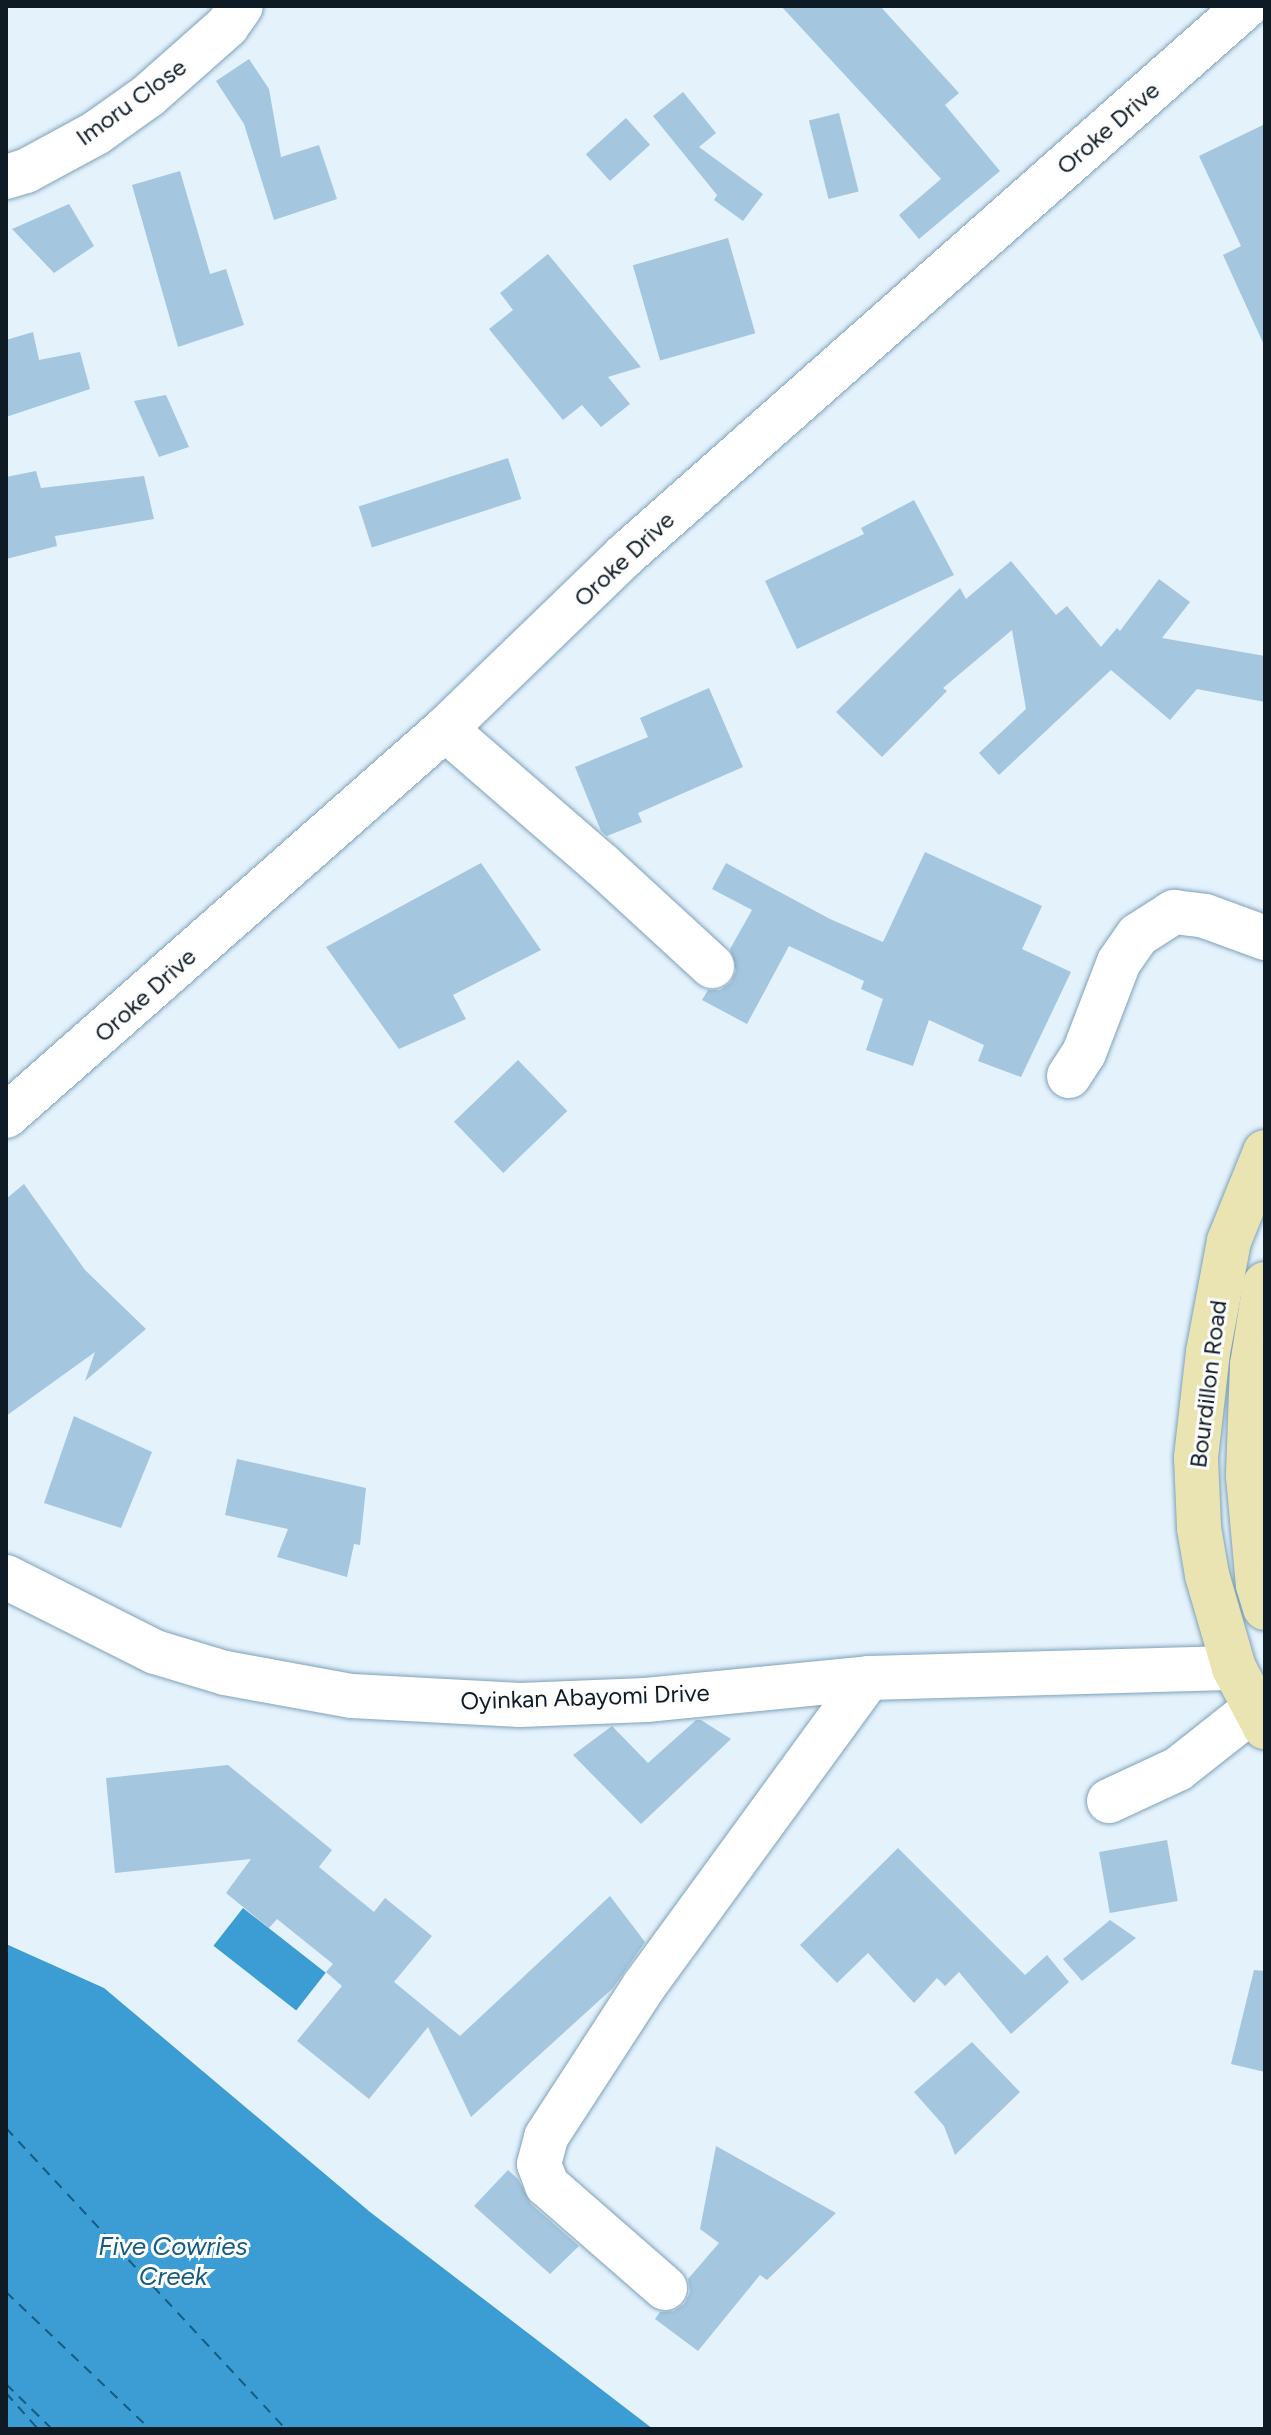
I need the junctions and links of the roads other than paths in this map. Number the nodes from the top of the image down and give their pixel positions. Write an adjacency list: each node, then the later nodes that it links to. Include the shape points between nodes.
1 (241, 6): 3 (street, Imoru Close, via 227,26 148,96 96,133)
2 (1246, 6): 4 (street, Oroke Drive, via 624,556)
3 (6, 177)
4 (445, 729): 6 (street); 8 (street, Oroke Drive)
5 (1265, 938): 7 (street, via 1205,916 1174,912 1138,935 1119,962 1084,1053)
6 (712, 966)
7 (1069, 1076)
8 (6, 1116)
9 (1265, 1152): 13 (main road, Bourdillon Road, via 1229,1241 1208,1352 1196,1458 1207,1575)
10 (1265, 1284): 12 (main road, Bourdillon Road, via 1252,1365 1248,1476 1258,1585)
11 (6, 1577): 14 (street, Oyinkan Abayomi Drive, via 155,1652 225,1673 352,1696 520,1705 630,1701)
12 (1265, 1608)
13 (1234, 1668): 14 (street, Oyinkan Abayomi Drive); 15 (main road, Bourdillon Road)
14 (869, 1678): 17 (street, via 644,1986 546,2137 539,2164 547,2185)
15 (1260, 1718): 16 (street, via 1178,1769)
16 (1109, 1801)
17 (665, 2288)

